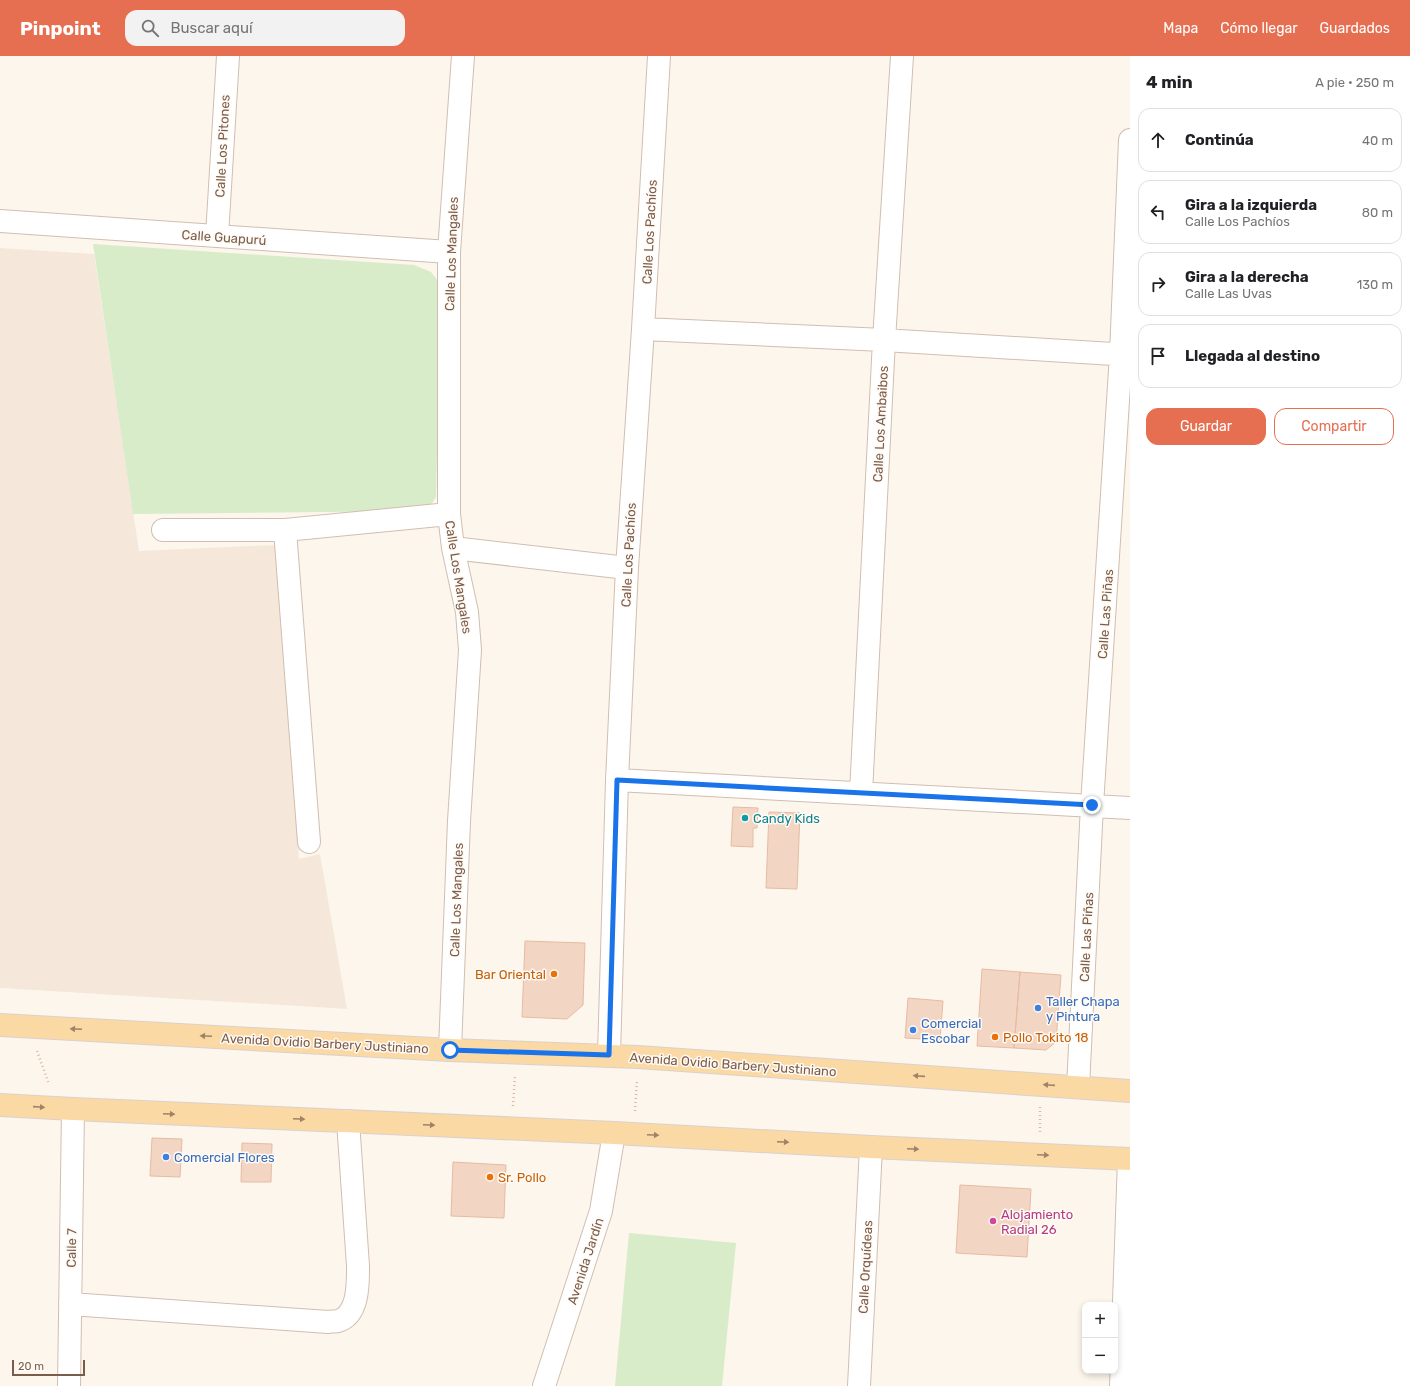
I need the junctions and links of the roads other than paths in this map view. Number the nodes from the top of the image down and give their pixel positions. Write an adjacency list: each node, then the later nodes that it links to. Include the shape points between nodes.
1 (228, 56): 7 (street, Calle Los Pitones)
2 (463, 56): 8 (street, Calle Los Mangales)
3 (659, 56): 9 (street, Calle Los Pachíos)
4 (902, 56): 10 (street, Calle Los Ambaibos)
5 (1130, 140): 11 (street, Calle Las Piñas)
6 (0, 221): 7 (street, Calle Guapurú)
7 (217, 236): 8 (street, Calle Guapurú)
8 (449, 252): 12 (street, Calle Los Mangales)
9 (643, 329): 10 (street); 16 (street, Calle Los Pachíos)
10 (884, 340): 11 (street); 18 (street, Calle Los Ambaibos)
11 (1125, 355): 19 (street, Calle Las Piñas)
12 (449, 514): 14 (street); 15 (street, Calle Los Mangales)
13 (163, 530): 14 (street)
14 (285, 530): 21 (street)
15 (453, 548): 16 (street); 23 (street, Calle Los Mangales, via 467,612 470,650 459,820)
16 (626, 568): 17 (street, Calle Los Pachíos)
17 (617, 780): 18 (street); 24 (street, Calle Los Pachíos)
18 (861, 792): 19 (street)
19 (1092, 805): 20 (street); 25 (street, Calle Las Piñas)
20 (1130, 808)
21 (309, 842)
22 (0, 1025): 23 (main road, Avenida Ovidio Barbery Justiniano, one-way to 22)
23 (450, 1050): 24 (main road, Avenida Ovidio Barbery Justiniano)
24 (609, 1055): 25 (main road, Avenida Ovidio Barbery Justiniano, one-way to 24)
25 (1078, 1087): 26 (main road, Avenida Ovidio Barbery Justiniano)
26 (1130, 1091)
27 (0, 1105): 28 (main road, one-way to 28)
28 (66, 1109): 29 (main road, one-way to 29); 33 (street, Calle 7)
29 (348, 1121): 30 (main road, one-way to 30); 33 (street, via 358,1289 354,1306 339,1321)
30 (624, 1133): 31 (main road, one-way to 31); 35 (street, Avenida Jardín)
31 (871, 1147): 32 (main road, one-way to 32); 36 (street, Calle Orquídeas)
32 (1130, 1159): 37 (street)
33 (70, 1304): 34 (street, Calle 7)
34 (69, 1386)
35 (544, 1386)
36 (859, 1386)
37 (1121, 1386)

